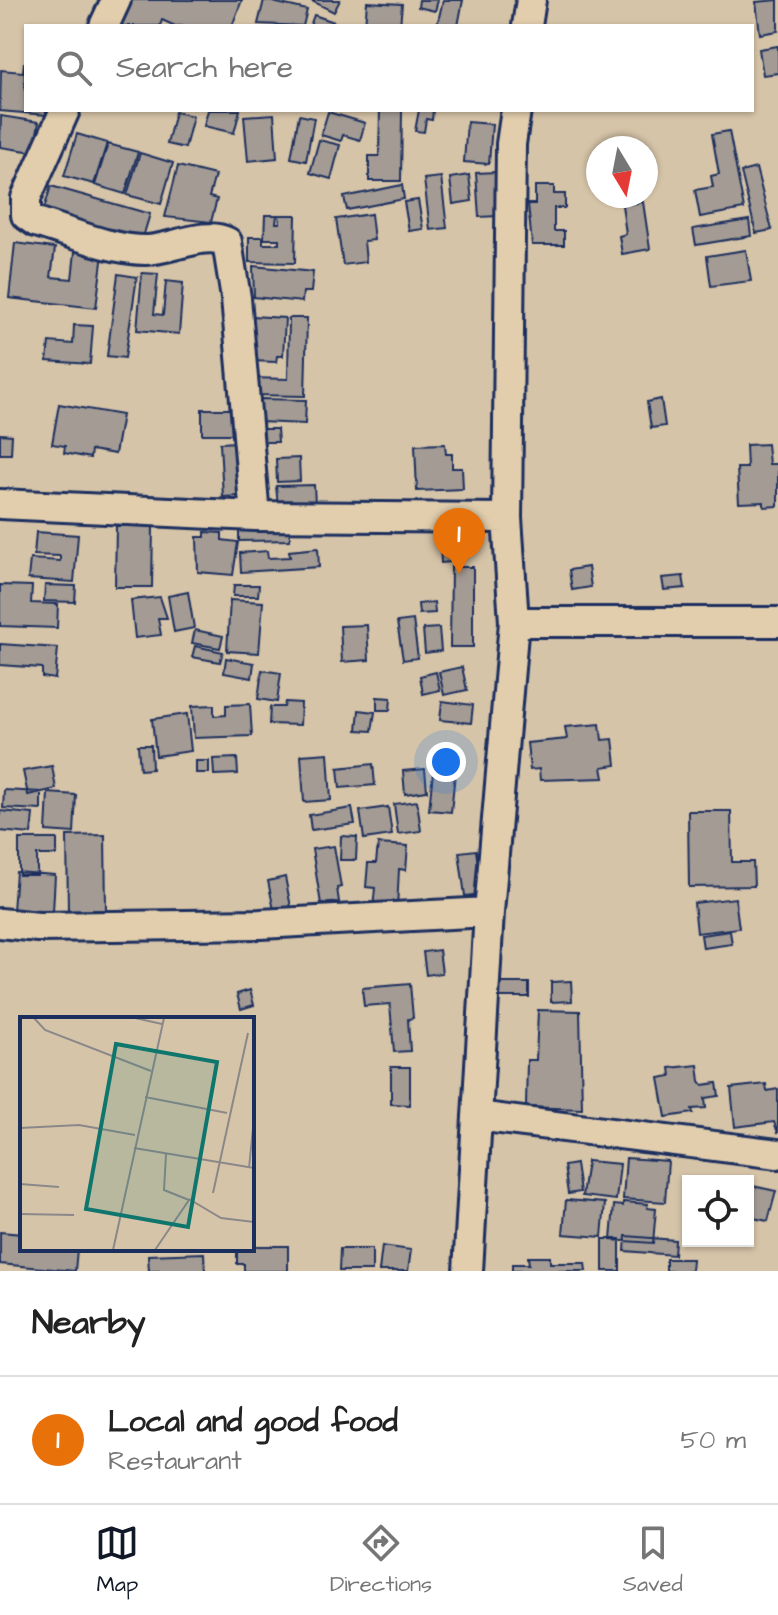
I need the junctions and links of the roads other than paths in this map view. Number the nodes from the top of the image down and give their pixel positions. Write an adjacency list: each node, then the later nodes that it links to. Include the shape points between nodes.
1 (116, 0): 3 (street)
2 (531, 0): 4 (street)
3 (105, 24)
4 (527, 24)
5 (64, 112): 7 (street, via 26,198)
6 (516, 112): 10 (street, via 509,240)
7 (13, 214): 9 (street, via 133,249 211,238 227,242)
8 (0, 504): 9 (street)
9 (255, 516): 10 (street)
10 (507, 518): 11 (street)
11 (514, 622): 12 (street); 13 (street)
12 (778, 622)
13 (489, 912): 14 (street, via 228,924); 15 (street)
14 (0, 923)
15 (477, 1116): 16 (street); 17 (street)
16 (778, 1154)
17 (468, 1271)

